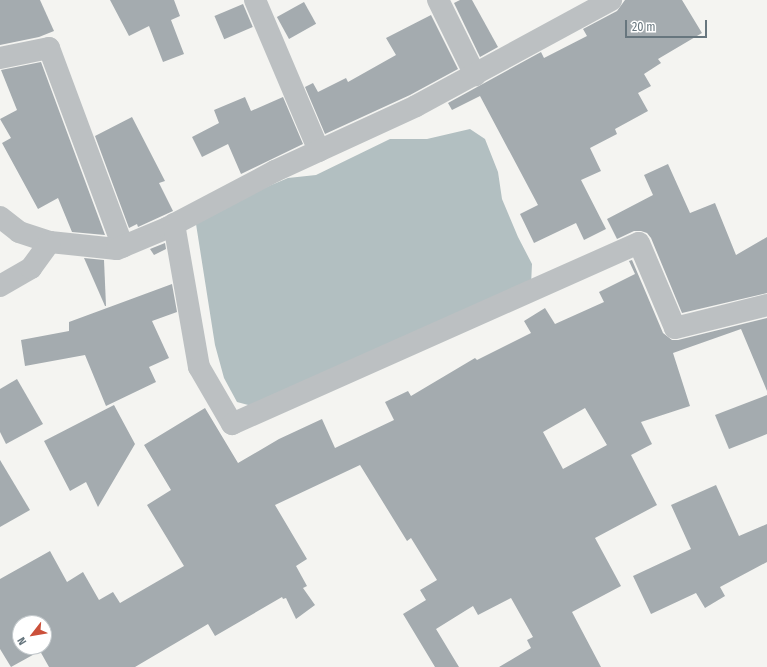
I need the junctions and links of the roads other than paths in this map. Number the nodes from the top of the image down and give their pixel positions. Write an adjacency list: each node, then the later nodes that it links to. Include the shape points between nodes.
1 (255, 0): 6 (street)
2 (438, 0): 5 (street)
3 (611, 0): 5 (street)
4 (0, 58): 10 (street, via 49,48)
5 (475, 75): 6 (street, via 416,106)
6 (319, 151): 8 (street)
7 (0, 217): 9 (street, via 18,232)
8 (174, 224): 10 (street); 12 (street, via 199,367 232,424 639,243 675,328)
9 (50, 242): 10 (street, via 118,249); 11 (street, via 31,268)
10 (123, 247)
11 (0, 286)
12 (767, 306)

